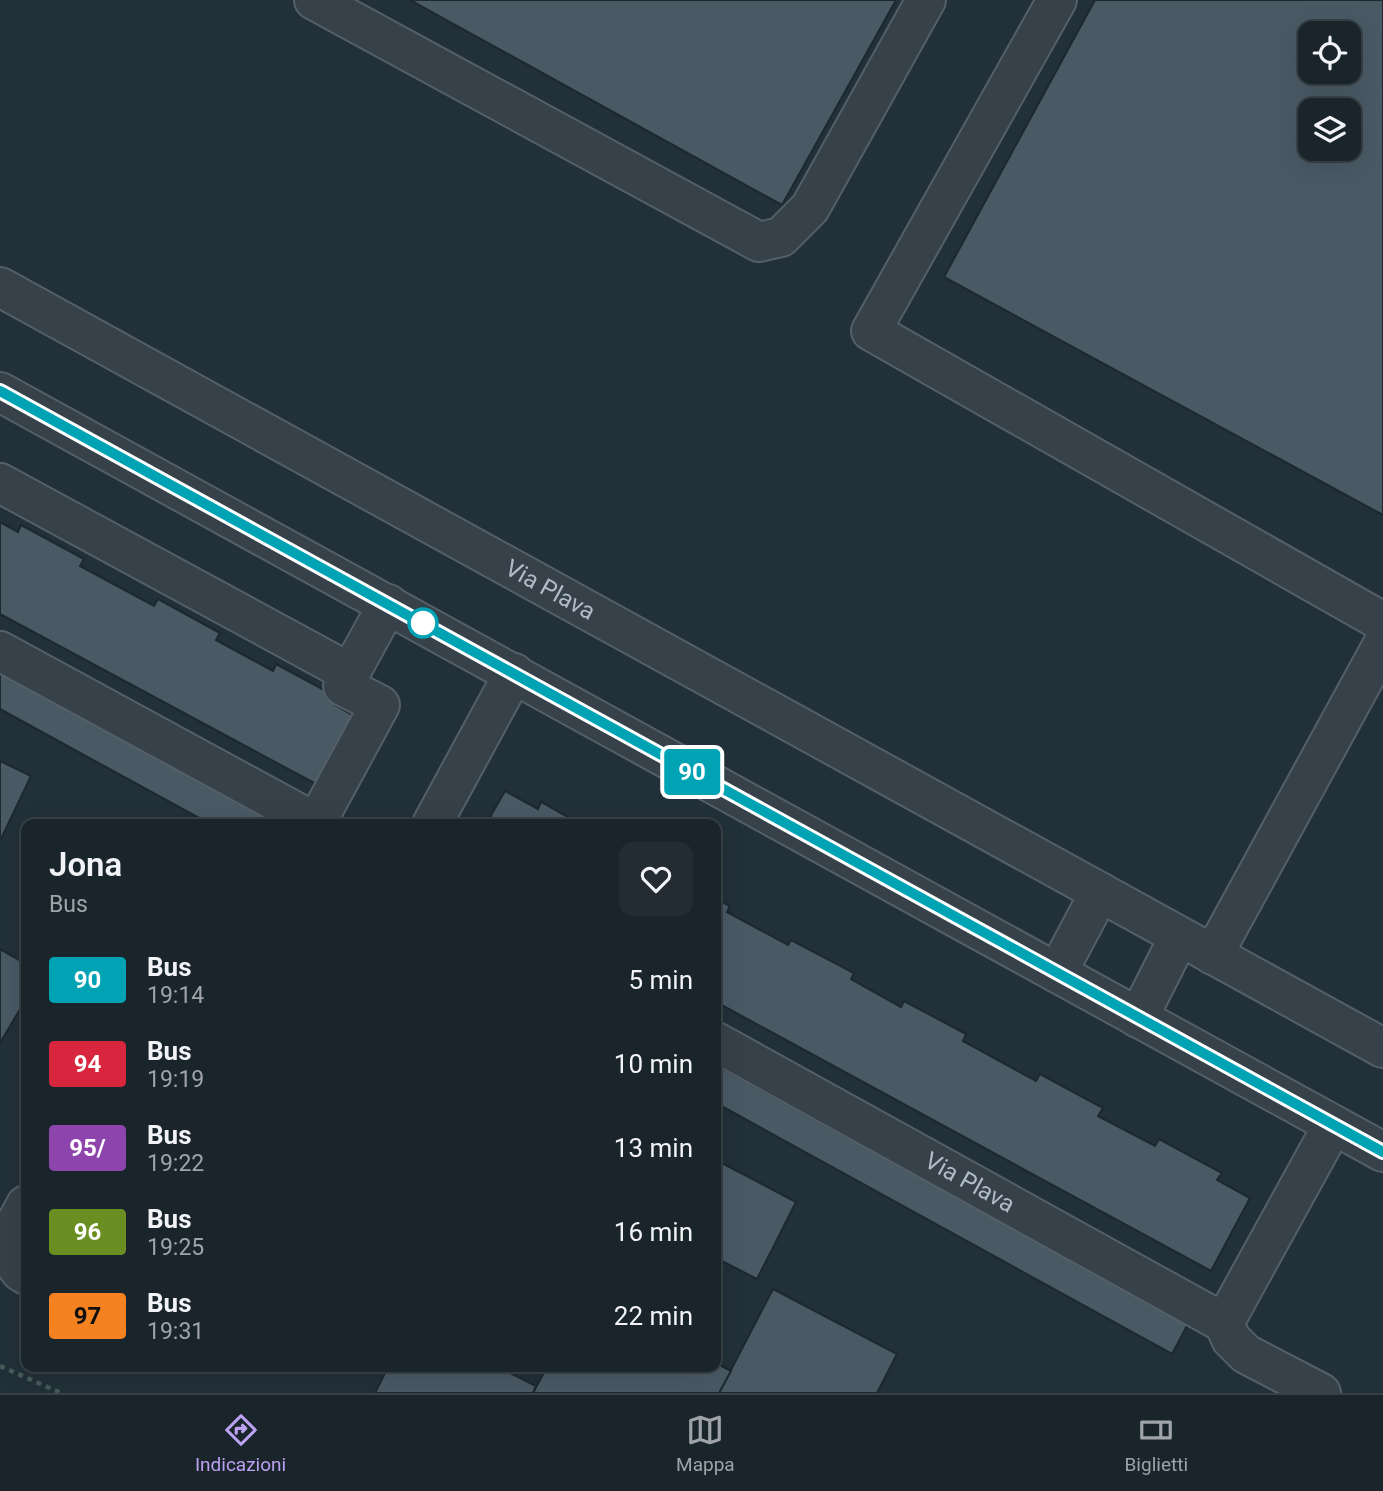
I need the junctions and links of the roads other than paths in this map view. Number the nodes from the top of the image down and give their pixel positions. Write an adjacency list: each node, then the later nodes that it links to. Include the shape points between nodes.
1 (314, 0): 2 (street, via 759,242 781,237 810,208)
2 (926, 0)
3 (1057, 0): 8 (street, via 871,331)
4 (0, 287): 16 (street, Via Plava)
5 (0, 391): 7 (street)
6 (0, 483): 11 (street)
7 (388, 604): 11 (street); 12 (street)
8 (1383, 622)
9 (1383, 644): 18 (street)
10 (0, 651): 13 (street)
11 (350, 673): 14 (street, via 343,686 380,705)
12 (514, 673): 15 (street); 19 (street)
13 (309, 819)
14 (318, 819)
15 (435, 819)
16 (1100, 892): 17 (street, Via Plava); 19 (street)
17 (1180, 937): 18 (street, Via Plava); 20 (street)
18 (1213, 955): 22 (street, Via Plava)
19 (1057, 973): 20 (street)
20 (1138, 1018): 23 (street)
21 (721, 1045): 27 (street, Via Plava)
22 (1383, 1048)
23 (1333, 1125): 24 (street); 27 (street)
24 (1383, 1152)
25 (21, 1214): 26 (street, via 10,1234 8,1256)
26 (21, 1272)
27 (1224, 1323): 28 (street, Via Plava, via 1231,1339 1246,1354)
28 (1321, 1393)

